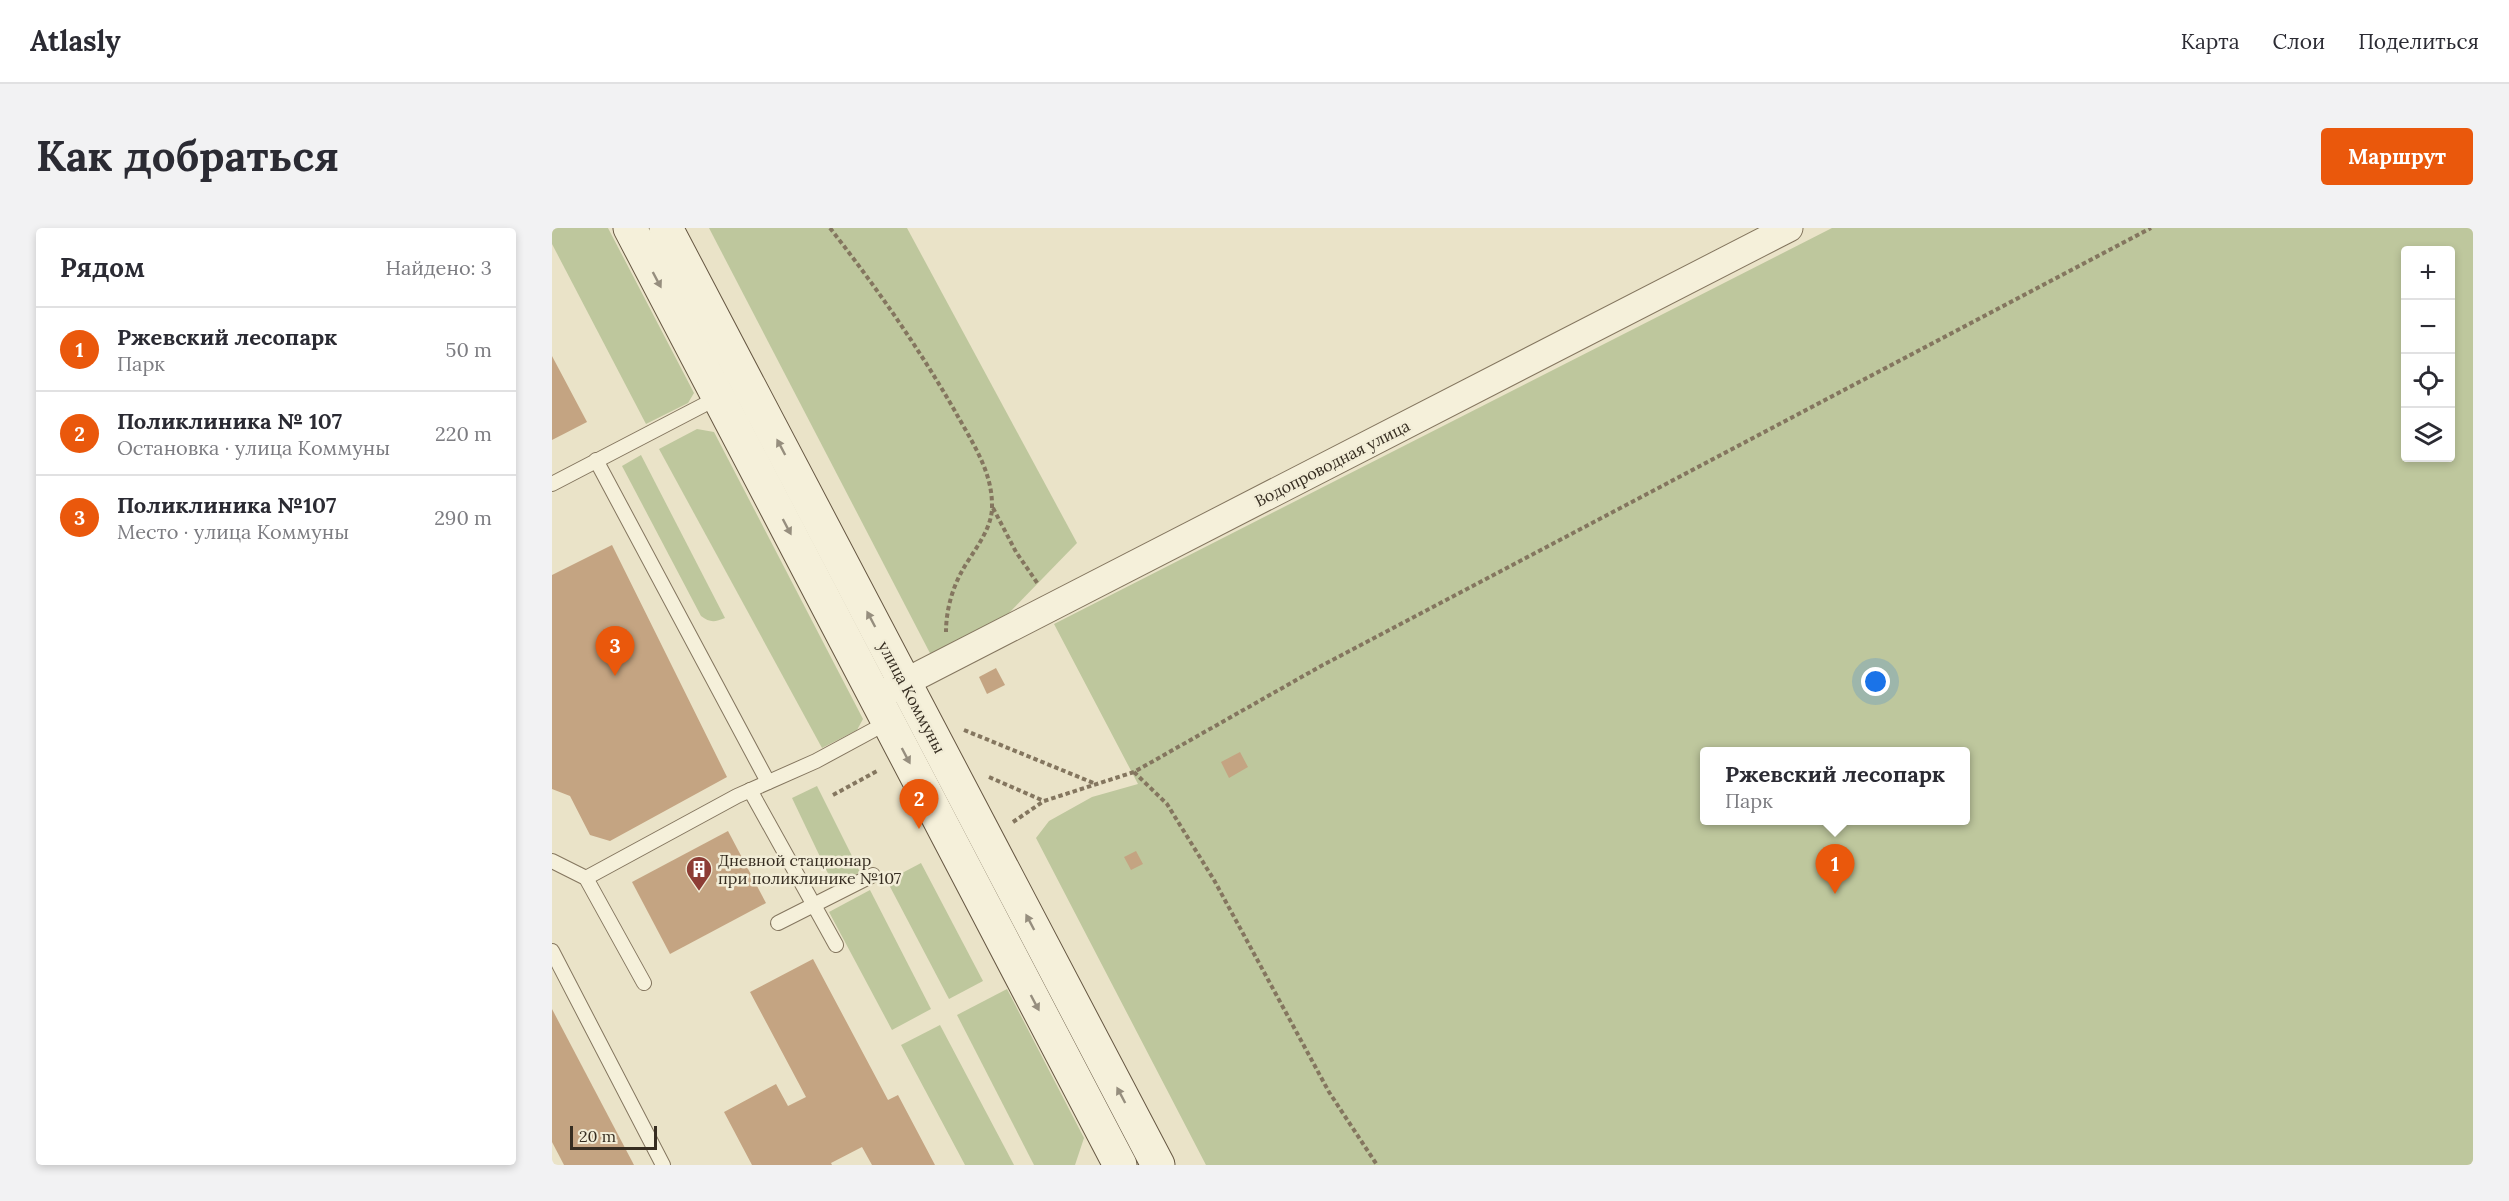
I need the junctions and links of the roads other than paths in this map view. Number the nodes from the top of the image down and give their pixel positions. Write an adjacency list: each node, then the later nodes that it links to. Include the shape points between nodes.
1 (630, 228): 4 (main road, улица Коммуны, one-way to 4)
2 (666, 228): 4 (main road, улица Коммуны)
3 (1789, 228): 7 (street, Водопроводная улица, via 944,662)
4 (733, 390): 5 (lane); 7 (main road, улица Коммуны)
5 (596, 460): 6 (lane); 8 (lane)
6 (552, 484)
7 (898, 706): 8 (lane, via 816,761); 18 (main road, улица Коммуны)
8 (768, 782): 9 (lane)
9 (750, 790): 12 (lane); 13 (lane)
10 (552, 861): 12 (lane)
11 (873, 875): 13 (lane)
12 (586, 878): 17 (lane)
13 (814, 906): 14 (lane); 15 (lane)
14 (778, 923)
15 (836, 945)
16 (552, 951): 19 (lane)
17 (644, 983)
18 (1129, 1156)
19 (663, 1165)

